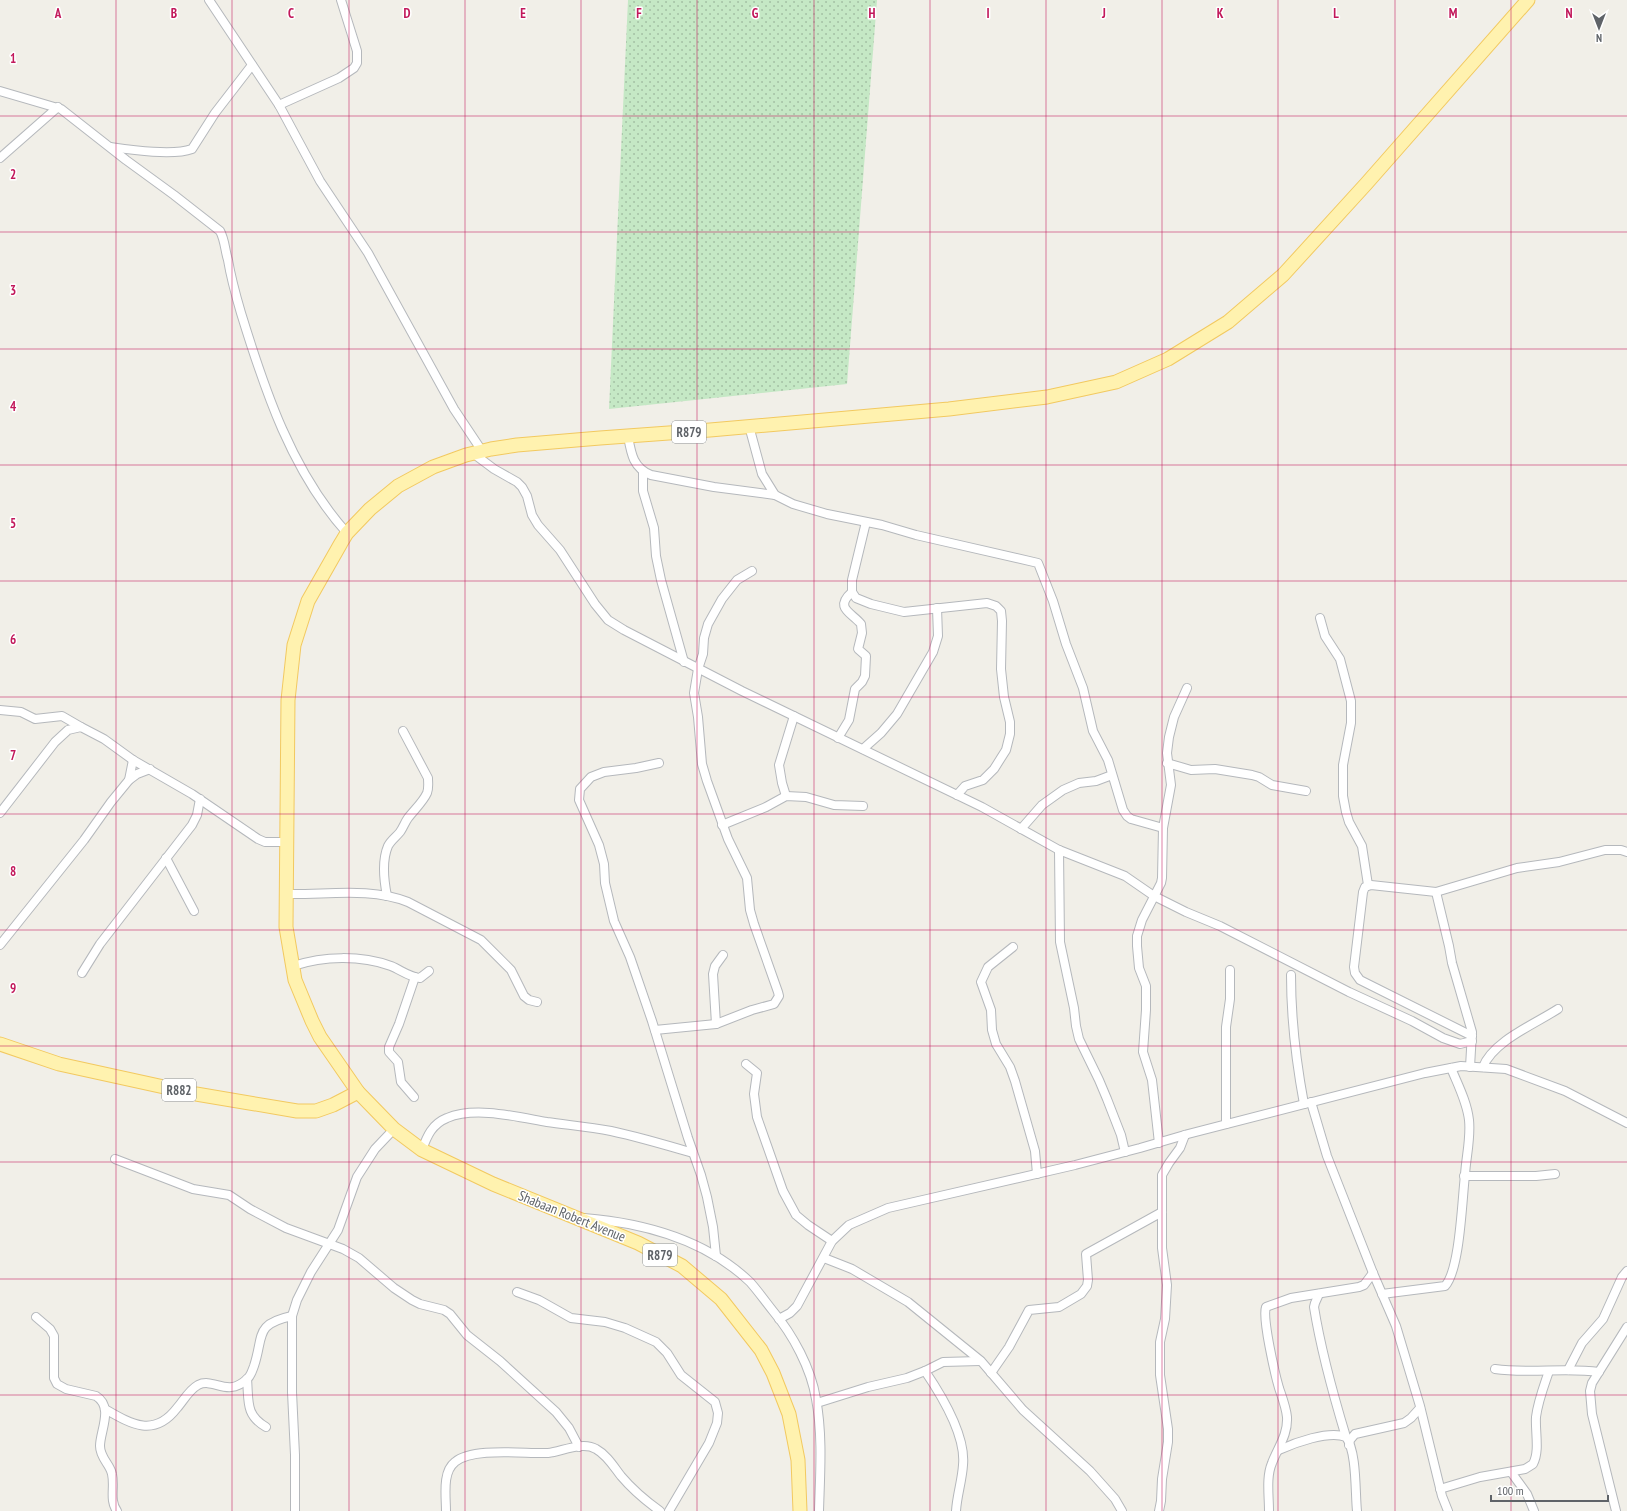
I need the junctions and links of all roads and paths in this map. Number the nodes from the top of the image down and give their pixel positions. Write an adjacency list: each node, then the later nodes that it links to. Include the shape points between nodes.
1 (209, 0): 4 (street)
2 (341, 0): 6 (street, via 357,51 358,57 354,68)
3 (1528, 0): 10 (main road, R879, via 1283,275 1228,322 1168,359 1116,382 1046,397 949,409)
4 (252, 65): 6 (street); 8 (street, via 215,113 192,149 180,152)
5 (0, 91): 7 (street)
6 (278, 105): 12 (street, via 320,181 368,253)
7 (58, 108): 8 (street); 9 (street)
8 (110, 147): 16 (street, via 220,231 241,313 265,389 278,420 319,498)
9 (0, 158)
10 (749, 426): 11 (main road, R879); 14 (street, via 762,474)
11 (628, 436): 12 (main road, R879, via 517,445); 13 (street, via 634,461)
12 (478, 452): 16 (main road, R879, via 433,467 398,486 370,509); 21 (street, via 494,469 522,487 538,525 557,546 591,600 608,620)
13 (643, 472): 14 (street, via 714,487); 21 (street, via 643,491 654,528 661,580)
14 (775, 495): 15 (street, via 815,511)
15 (866, 522): 18 (street, via 852,580); 34 (street, via 1038,563 1083,688 1092,731 1108,760)
16 (347, 533): 45 (main road, R879, via 308,601 294,646 288,700)
17 (752, 571): 22 (street, via 737,580 712,614 706,629)
18 (852, 592): 19 (street, via 856,598 863,601 896,610 910,612); 28 (street, via 845,599 844,605 849,614 861,624 862,633 858,649 866,656 865,676 855,689 849,720)
19 (937, 608): 29 (street, via 938,636 933,652 897,714); 37 (street, via 987,603 1001,611 1002,676 1010,734 1006,750 994,769 983,780 965,786)
20 (1320, 618): 49 (street, via 1325,636 1340,659 1351,701 1351,723 1343,765 1343,796 1349,822 1362,846)
21 (684, 662): 22 (street)
22 (698, 669): 25 (street); 42 (street, via 694,693 702,764)
23 (1187, 688): 31 (street, via 1174,717)
24 (0, 710): 26 (street, via 21,712 34,719 62,716)
25 (794, 716): 28 (street); 38 (street, via 779,765)
26 (81, 727): 30 (street, via 104,739); 41 (street, via 68,730 55,742)
27 (403, 731): 52 (street, via 428,778 428,785 427,793 388,845 385,864)
28 (838, 738): 29 (street)
29 (863, 749): 37 (street)
30 (133, 760): 33 (street); 35 (street)
31 (1167, 762): 36 (street, via 1191,770 1215,769 1252,774 1272,785); 44 (street, via 1171,785)
32 (659, 763): 67 (street, via 604,772 591,777 579,793 579,800 604,864 605,883 614,921 630,957)
33 (150, 769): 35 (street); 39 (street)
34 (1112, 775): 43 (street, via 1096,781 1079,783 1063,790 1042,805); 44 (street, via 1127,816)
35 (129, 780): 55 (street)
36 (1306, 791)
37 (957, 795): 43 (street)
38 (786, 796): 40 (street, via 800,796 834,805); 42 (street)
39 (200, 799): 45 (street, via 258,839 265,842); 48 (street, via 197,816 192,825)
40 (863, 806)
41 (0, 813)
42 (722, 825): 66 (street, via 747,878 750,910 779,996 774,1004)
43 (1021, 828): 46 (street)
44 (1163, 828): 53 (street, via 1162,878)
45 (285, 842): 51 (main road, R879)
46 (1059, 850): 53 (street, via 1125,876); 83 (street, via 1060,942 1076,1026 1079,1039 1107,1099)
47 (1627, 852): 50 (street, via 1605,850 1559,862 1517,868)
48 (166, 858): 54 (street); 61 (street, via 100,944)
49 (1368, 886): 50 (street); 68 (street, via 1363,892 1354,962 1355,973 1360,980 1374,988)
50 (1436, 892): 68 (street)
51 (286, 894): 52 (street); 58 (main road, R879, via 286,927)
52 (387, 896): 64 (street, via 408,902 481,940 510,970 524,996)
53 (1154, 896): 68 (street, via 1220,926 1443,1038 1460,1044); 81 (street, via 1142,920 1136,946 1139,968 1146,986 1143,1052 1152,1080)
54 (194, 910)
55 (0, 945)
56 (1013, 948): 86 (street, via 988,967 981,982 990,1006 996,1044 1010,1067 1020,1096 1035,1151)
57 (723, 955): 66 (street, via 713,974)
58 (293, 966): 63 (street, via 333,958 357,959 391,966); 74 (main road, R879, via 295,980 312,1022)
59 (1230, 970): 79 (street, via 1230,999 1226,1027)
60 (429, 972): 63 (street, via 422,977)
61 (82, 973)
62 (1290, 975): 76 (street, via 1290,1003 1297,1066)
63 (415, 977): 75 (street, via 389,1047 389,1052 398,1062 401,1082)
64 (537, 1002)
65 (1558, 1009): 72 (street, via 1502,1044)
66 (716, 1024): 67 (street)
67 (655, 1030): 84 (street)
68 (1472, 1039): 71 (street)
69 (0, 1044): 74 (main road, R882, via 59,1064 196,1094 297,1111 316,1111)
70 (746, 1064): 91 (street, via 757,1073 754,1094 758,1117 783,1191 796,1215)
71 (1470, 1067): 72 (street); 73 (street)
72 (1483, 1067): 77 (street, via 1506,1069 1531,1078)
73 (1450, 1068): 76 (street); 88 (street, via 1462,1093 1469,1121)
74 (358, 1092): 78 (main road, R879)
75 (414, 1097)
76 (1308, 1103): 79 (street); 96 (street)
77 (1627, 1123)
78 (389, 1124): 82 (main road, Shabaan Robert Avenue / R879); 92 (street, via 357,1177 338,1230)
79 (1226, 1124): 80 (street)
80 (1185, 1135): 81 (street); 89 (street, via 1180,1148 1163,1171)
81 (1159, 1143): 83 (street)
82 (422, 1150): 84 (street, via 428,1134 448,1117 496,1113 610,1131); 90 (main road, Shabaan Robert Avenue / R879, via 493,1184)
83 (1125, 1152): 86 (street)
84 (693, 1153): 93 (street, via 707,1197)
85 (115, 1159): 92 (street, via 193,1190 229,1195 286,1228)
86 (1037, 1174): 91 (street, via 888,1208 848,1225)
87 (1555, 1174): 88 (street)
88 (1464, 1176): 99 (street, via 1455,1265 1449,1282 1445,1286)
89 (1162, 1212): 110 (street, via 1086,1254 1088,1280 1084,1291 1059,1307 1029,1310); 130 (street, via 1162,1248 1167,1285 1165,1318 1160,1342 1160,1375 1168,1442)
90 (578, 1217): 93 (street, via 610,1220 667,1233); 126 (main road, Shabaan Robert Avenue / R879, via 638,1243 682,1266 721,1299 744,1328 773,1373 789,1414 798,1460)
91 (832, 1241): 94 (street)
92 (330, 1244): 100 (street, via 311,1272); 117 (street, via 359,1258 412,1300 450,1314 467,1334 556,1412 570,1428)
93 (716, 1256): 102 (street, via 750,1283)
94 (824, 1258): 102 (street, via 797,1306); 104 (street, via 852,1269 908,1302)
95 (1627, 1271): 106 (street, via 1603,1319 1582,1343)
96 (1373, 1272): 98 (street, via 1359,1287); 99 (street)
97 (517, 1292): 125 (street, via 539,1300 571,1318 604,1322 656,1342 667,1353 681,1375 715,1402 717,1423 709,1443)
98 (1319, 1294): 116 (street, via 1314,1307 1318,1334); 118 (street, via 1291,1298 1269,1305 1265,1310 1274,1364 1287,1417 1287,1428)
99 (1382, 1294): 113 (street, via 1396,1326)
100 (292, 1316): 111 (street, via 280,1319 264,1329); 122 (street)
101 (36, 1317): 114 (street, via 54,1336 56,1384 98,1398)
102 (779, 1318): 112 (street, via 800,1353)
103 (1627, 1327): 109 (street)
104 (981, 1361): 107 (street, via 942,1362); 110 (street)
105 (1495, 1369): 108 (street)
106 (1568, 1370): 108 (street); 109 (street)
107 (925, 1372): 112 (street); 128 (street, via 950,1414 963,1450)
108 (1549, 1372): 119 (street, via 1538,1404 1535,1460 1529,1467)
109 (1600, 1372): 135 (street, via 1592,1383 1590,1404)
110 (991, 1373): 129 (street, via 1023,1410 1090,1470)
111 (247, 1380): 114 (street, via 226,1388 213,1384 198,1385 167,1419 150,1425 126,1422); 115 (street, via 250,1411 257,1422)
112 (817, 1403): 127 (street)
113 (1420, 1408): 116 (street, via 1404,1423 1355,1434); 120 (street)
114 (105, 1409): 121 (street, via 100,1445 102,1456 111,1471 113,1504)
115 (266, 1427)
116 (1347, 1441): 118 (street, via 1335,1435 1297,1442); 132 (street, via 1354,1473)
117 (579, 1447): 123 (street, via 548,1453 488,1453 462,1457 447,1473); 124 (street, via 596,1448 630,1485)
118 (1279, 1450): 131 (street, via 1269,1475)
119 (1511, 1472): 120 (street); 134 (street, via 1527,1494)
120 (1440, 1489): 133 (street)
121 (117, 1511)
122 (295, 1511)
123 (446, 1511)
124 (660, 1511)
125 (669, 1511)
126 (800, 1511)
127 (819, 1511)
128 (956, 1511)
129 (1122, 1511)
130 (1159, 1511)
131 (1269, 1511)
132 (1357, 1511)
133 (1448, 1511)
134 (1534, 1511)
135 (1616, 1511)

